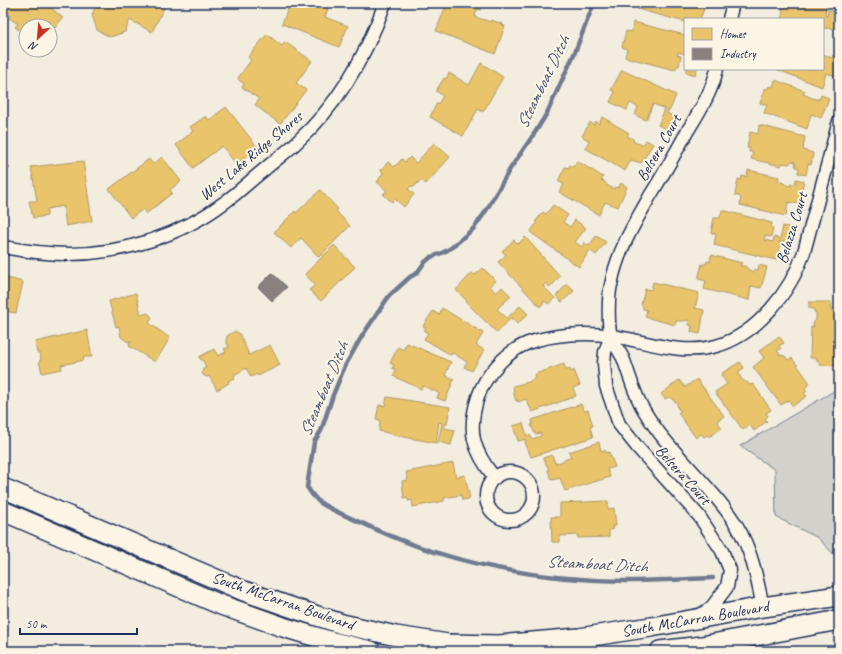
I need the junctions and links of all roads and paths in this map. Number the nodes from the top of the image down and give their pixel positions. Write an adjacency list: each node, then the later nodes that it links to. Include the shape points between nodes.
1 (385, 3): 6 (street, West Lake Ridge Shores, via 375,32 359,64 344,89 322,117 298,142 224,203 194,222 166,234 134,245 104,251 70,254)
2 (733, 3): 3 (street)
3 (729, 18)
4 (717, 70): 7 (street, Belsera Court, via 704,104 629,233 619,256 610,286)
5 (839, 122): 7 (street, Belazza Court, via 799,268 783,295 762,318 736,338 702,349 675,348)
6 (3, 247)
7 (611, 336): 8 (street, Belazza Court, via 577,334 528,343 500,363 479,395 473,415 477,453); 12 (street, Belsera Court, via 644,411 665,440 726,510 743,536 752,560); 14 (street, Belsera Court, via 605,352 606,386 619,424 699,516 722,551 730,570 727,587 711,608)
8 (495, 478)
9 (3, 488): 14 (main road, South McCarran Boulevard, via 244,591 342,624 396,636 448,644 499,645 579,638)
10 (3, 511): 16 (main road, South McCarran Boulevard, via 221,605 283,627)
11 (839, 596): 12 (main road, South McCarran Boulevard)
12 (763, 607): 14 (main road, South McCarran Boulevard); 15 (main road, via 731,632)
13 (839, 620): 15 (main road, South McCarran Boulevard)
14 (690, 621)
15 (702, 646): 17 (main road, South McCarran Boulevard)
16 (371, 651)
17 (660, 651)

